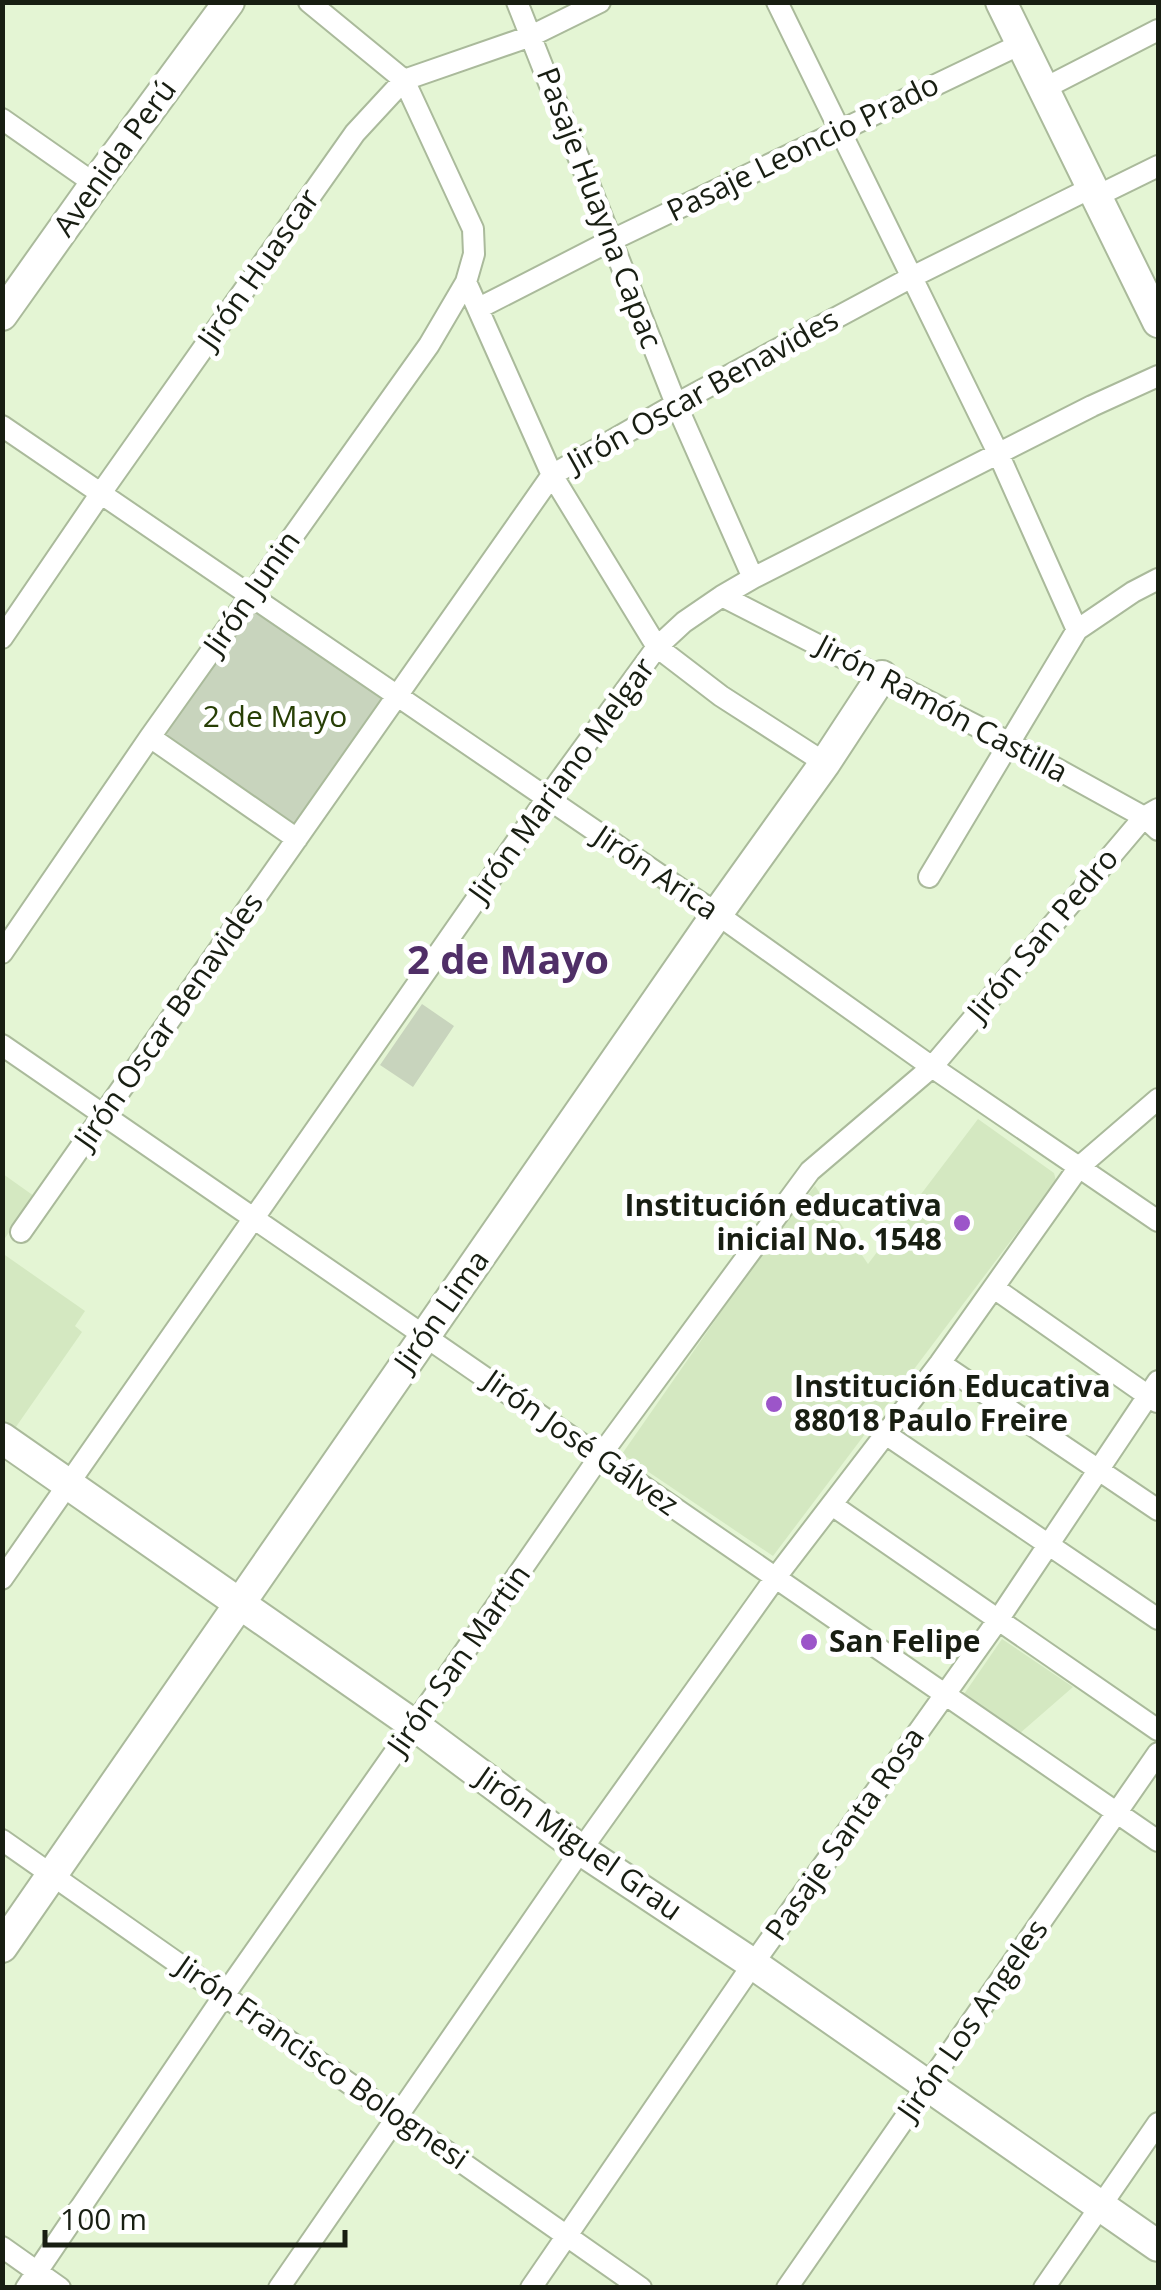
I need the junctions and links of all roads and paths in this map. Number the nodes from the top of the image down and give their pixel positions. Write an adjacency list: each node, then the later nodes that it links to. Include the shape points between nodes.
1 (229, 2): 15 (street, Avenida Perú)
2 (309, 2): 10 (street)
3 (517, 2): 8 (street, Pasaje Huayna Capac)
4 (600, 2): 8 (street, Jirón Huascar)
5 (777, 2): 13 (street)
6 (1001, 2): 9 (street)
7 (1158, 30): 11 (street)
8 (531, 36): 10 (street, Jirón Huascar); 17 (street, Pasaje Huayna Capac)
9 (1021, 44): 11 (street); 13 (street, Pasaje Leoncio Prado)
10 (404, 80): 19 (street, via 473,229); 28 (street, Jirón Huascar, via 355,133)
11 (1045, 88): 16 (street)
12 (2, 120): 15 (street)
13 (839, 129): 17 (street, Pasaje Leoncio Prado); 18 (street)
14 (1158, 166): 16 (street, Jirón Oscar Benavides)
15 (95, 184): 22 (street, Avenida Perú)
16 (1093, 193): 18 (street, Jirón Oscar Benavides); 20 (street)
17 (610, 241): 21 (street, Pasaje Leoncio Prado); 24 (street, Pasaje Huayna Capac)
18 (912, 277): 24 (street, Jirón Oscar Benavides); 26 (street)
19 (466, 282): 21 (street); 31 (street, Jirón Junin, via 430,345)
20 (1155, 306)
21 (478, 308): 27 (street)
22 (2, 315)
23 (1158, 376): 26 (street, Jirón Mariano Melgar)
24 (676, 404): 27 (street, Jirón Oscar Benavides); 29 (street, Pasaje Huayna Capac)
25 (2, 426): 28 (street, Jirón Arica)
26 (998, 453): 29 (street, Jirón Mariano Melgar); 33 (street)
27 (552, 474): 35 (street); 37 (street, Jirón Oscar Benavides)
28 (101, 493): 31 (street, Jirón Arica); 34 (street, Jirón Huascar)
29 (753, 578): 32 (street, Jirón Mariano Melgar)
30 (1158, 579): 33 (street)
31 (250, 596): 37 (street, Jirón Arica); 38 (street, Jirón Junin)
32 (722, 596): 35 (street, Jirón Mariano Melgar); 36 (street, Jirón Ramón Castilla)
33 (1076, 630): 39 (street)
34 (2, 638)
35 (657, 648): 40 (street); 41 (street, Jirón Mariano Melgar)
36 (882, 676): 39 (street, Jirón Ramón Castilla); 40 (street, Jirón Lima)
37 (398, 696): 41 (street, Jirón Arica); 43 (street, Jirón Oscar Benavides)
38 (150, 738): 43 (street); 46 (street, Jirón Junin)
39 (1010, 742): 42 (street, Jirón Ramón Castilla); 44 (street)
40 (825, 763): 45 (street, Jirón Lima)
41 (546, 798): 45 (street, Jirón Arica); 52 (street, Jirón Mariano Melgar)
42 (1153, 818): 48 (street, Jirón San Pedro)
43 (297, 838): 50 (street, Jirón Oscar Benavides)
44 (929, 876)
45 (717, 914): 48 (street, Jirón Arica); 56 (street, Jirón Lima)
46 (2, 953)
47 (2, 1045): 50 (street, Jirón José Gálvez)
48 (932, 1067): 51 (street, Jirón Arica); 61 (street, Jirón San Martin, via 810,1171)
49 (1158, 1099): 51 (street)
50 (103, 1114): 52 (street, Jirón José Gálvez); 54 (street, Jirón Oscar Benavides)
51 (1079, 1167): 53 (street, Jirón Arica); 55 (street)
52 (255, 1218): 56 (street, Jirón José Gálvez); 63 (street, Jirón Mariano Melgar)
53 (1158, 1221)
54 (21, 1232)
55 (994, 1288): 57 (street); 58 (street)
56 (425, 1336): 61 (street, Jirón José Gálvez); 69 (street, Jirón Lima)
57 (940, 1363): 59 (street); 62 (street)
58 (1155, 1393): 62 (street, Pasaje Santa Rosa)
59 (884, 1433): 64 (street); 66 (street)
60 (2, 1438): 63 (street, Jirón Miguel Grau)
61 (600, 1456): 67 (street, Jirón José Gálvez); 73 (street, Jirón San Martin)
62 (1100, 1470): 65 (street); 66 (street, Pasaje Santa Rosa)
63 (70, 1484): 68 (street, Jirón Mariano Melgar); 69 (street, Jirón Miguel Grau)
64 (832, 1505): 67 (street); 71 (street)
65 (1158, 1510)
66 (1048, 1544): 70 (street); 71 (street, Pasaje Santa Rosa)
67 (776, 1578): 72 (street, Jirón José Gálvez); 79 (street)
68 (2, 1579)
69 (240, 1603): 73 (street, Jirón Miguel Grau); 80 (street, Jirón Lima)
70 (1158, 1619)
71 (998, 1620): 72 (street, Pasaje Santa Rosa); 74 (street)
72 (945, 1694): 76 (street, Jirón José Gálvez); 82 (street, Pasaje Santa Rosa)
73 (414, 1726): 79 (street, Jirón Miguel Grau); 83 (street, Jirón San Martin)
74 (1158, 1730)
75 (1158, 1752): 76 (street, Jirón Los Angeles)
76 (1116, 1812): 78 (street, Jirón José Gálvez); 84 (street, Jirón Los Angeles)
77 (2, 1840): 80 (street, Jirón Francisco Bolognesi)
78 (1158, 1841)
79 (581, 1850): 82 (street, Jirón Miguel Grau); 85 (street)
80 (52, 1874): 81 (street, Jirón Lima); 83 (street, Jirón Francisco Bolognesi)
81 (2, 1946)
82 (753, 1964): 84 (street, Jirón Miguel Grau); 88 (street, Pasaje Santa Rosa)
83 (225, 1994): 85 (street, Jirón Francisco Bolognesi); 91 (street, Jirón San Martin)
84 (929, 2085): 87 (street, Jirón Miguel Grau); 96 (street, Jirón Los Angeles)
85 (397, 2118): 88 (street, Jirón Francisco Bolognesi); 93 (street)
86 (1158, 2123): 87 (street)
87 (1100, 2207): 89 (street, Jirón Miguel Grau); 97 (street)
88 (568, 2235): 94 (street, Pasaje Santa Rosa); 95 (street, Jirón Francisco Bolognesi)
89 (1158, 2246)
90 (2, 2247): 91 (street)
91 (32, 2279): 92 (street)
92 (60, 2288)
93 (280, 2288)
94 (532, 2288)
95 (640, 2288)
96 (788, 2288)
97 (1044, 2288)

